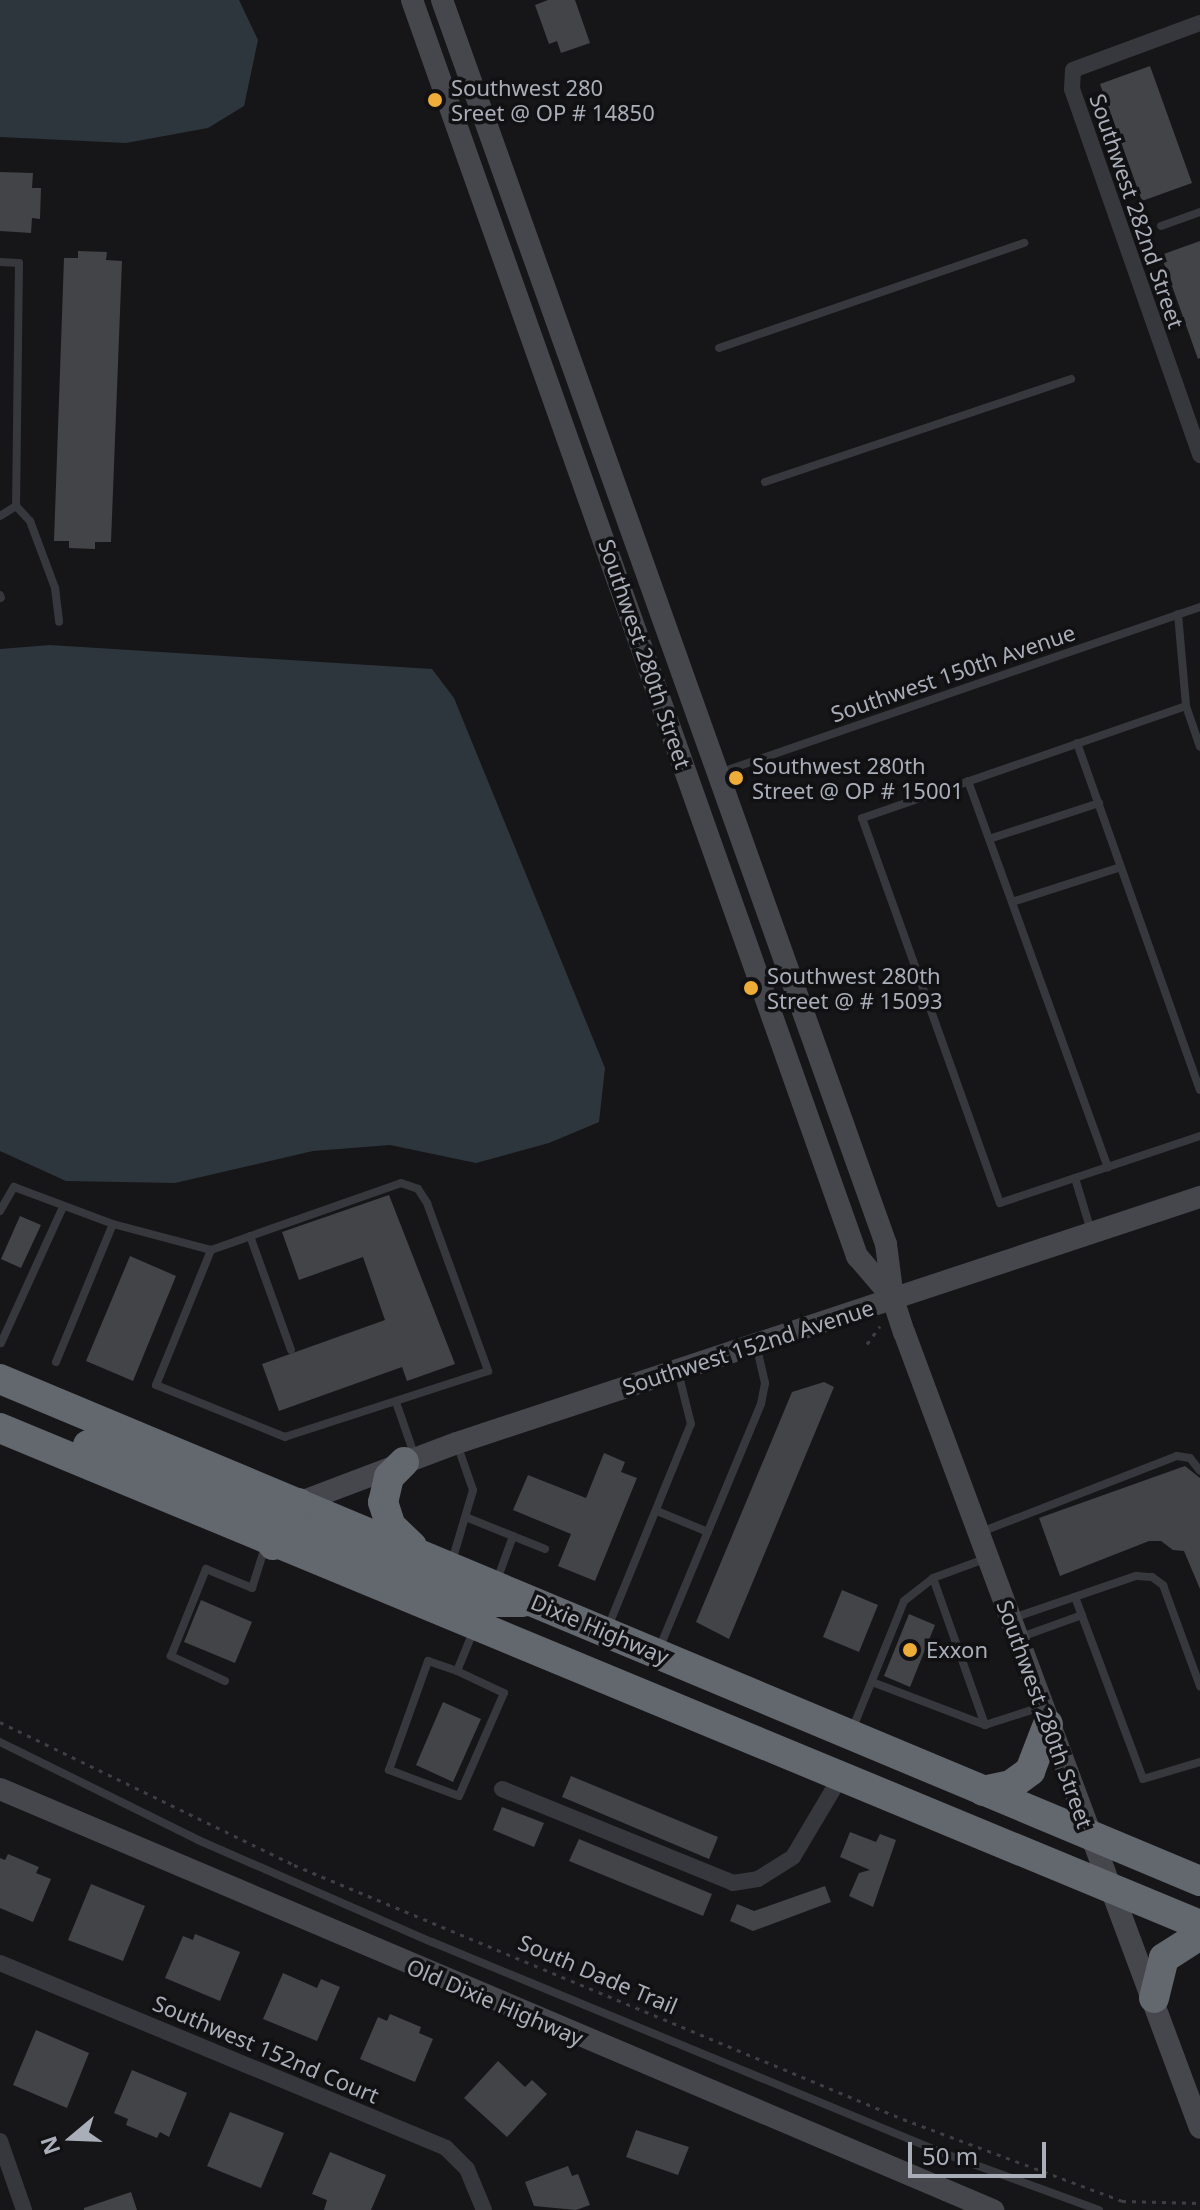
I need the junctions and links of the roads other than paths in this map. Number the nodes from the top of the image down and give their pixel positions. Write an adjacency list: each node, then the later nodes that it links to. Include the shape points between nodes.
1 (412, 0): 5 (street, Southwest 280th Street)
2 (442, 0): 4 (street, Southwest 280th Street)
3 (1200, 23): 14 (street, Southwest 282nd Street, via 1073,70 1072,89)
4 (464, 60): 5 (street); 9 (street, Southwest 280th Street)
5 (438, 73): 11 (street, Southwest 280th Street)
6 (1200, 212): 7 (lane)
7 (1161, 226)
8 (1024, 243): 12 (lane)
9 (535, 261): 11 (street); 16 (street, Southwest 280th Street)
10 (0, 262): 18 (lane, via 19,263)
11 (510, 273): 17 (street, Southwest 280th Street)
12 (719, 348)
13 (1071, 379): 15 (lane)
14 (1200, 455)
15 (765, 482)
16 (616, 487): 17 (street); 26 (street, Southwest 280th Street)
17 (590, 498): 28 (street, Southwest 280th Street)
18 (16, 506): 19 (lane); 22 (lane, via 30,521 55,588)
19 (0, 516)
20 (1200, 607): 21 (lane, Southwest 150th Avenue)
21 (1178, 614): 23 (lane); 26 (lane, Southwest 150th Avenue)
22 (59, 622)
23 (1186, 706): 24 (lane); 25 (lane)
24 (1077, 743): 27 (lane); 29 (lane)
25 (1200, 747)
26 (718, 773): 28 (street); 33 (street, Southwest 280th Street)
27 (968, 781): 30 (lane); 40 (lane, via 862,818 1000,1203)
28 (691, 783): 34 (street, Southwest 280th Street)
29 (1099, 803): 30 (lane); 31 (lane)
30 (989, 839): 32 (lane)
31 (1121, 867): 32 (lane); 35 (lane)
32 (1012, 902): 39 (lane)
33 (781, 947): 34 (street); 36 (street, Southwest 280th Street)
34 (752, 957): 37 (street, Southwest 280th Street)
35 (1200, 1090)
36 (835, 1101): 37 (street); 49 (street, Southwest 280th Street, via 886,1244)
37 (808, 1111): 49 (street, Southwest 280th Street, via 857,1256)
38 (1200, 1136): 39 (lane)
39 (1108, 1167): 40 (lane)
40 (1075, 1178): 46 (lane)
41 (1200, 1197): 46 (street, Southwest 152nd Avenue)
42 (3, 1200): 43 (lane, via 14,1187); 44 (lane)
43 (63, 1207): 45 (lane); 50 (lane)
44 (0, 1211)
45 (113, 1224): 48 (lane); 53 (lane)
46 (1092, 1234): 49 (street, Southwest 152nd Avenue)
47 (250, 1236): 48 (lane); 52 (lane); 56 (lane, via 401,1183 418,1189 488,1371)
48 (211, 1250): 56 (lane, via 156,1385 285,1437)
49 (893, 1299): 51 (street, Southwest 152nd Avenue); 66 (street, Southwest 280th Street)
50 (1, 1343)
51 (755, 1344): 54 (street, Southwest 152nd Avenue); 65 (lane, via 764,1394)
52 (291, 1350)
53 (56, 1362)
54 (677, 1370): 59 (street, Southwest 152nd Avenue); 63 (lane, via 691,1424)
55 (0, 1379): 62 (highway, Dixie Highway)
56 (396, 1402): 60 (lane)
57 (0, 1428): 58 (highway, Dixie Highway)
58 (30, 1440): 62 (highway, via 78,1442 260,1514); 68 (highway, Dixie Highway)
59 (457, 1443): 60 (street, Southwest 152nd Avenue); 64 (lane, via 473,1490)
60 (410, 1460): 62 (street, Southwest 152nd Avenue); 70 (highway, via 389,1477 383,1502 391,1526)
61 (1200, 1471): 66 (lane, via 1190,1458 1177,1456)
62 (298, 1503): 70 (highway, Dixie Highway)
63 (657, 1511): 65 (lane); 80 (lane)
64 (468, 1518): 67 (lane); 72 (lane)
65 (708, 1532): 81 (lane)
66 (978, 1533): 71 (street, Southwest 280th Street)
67 (513, 1536): 69 (lane); 74 (lane)
68 (270, 1544): 76 (highway, via 289,1530 305,1532 479,1602); 78 (highway, Dixie Highway); 83 (lane, via 252,1588 206,1569 171,1656)
69 (545, 1549)
70 (419, 1553): 72 (highway, Dixie Highway)
71 (987, 1558): 73 (lane); 79 (street, Southwest 280th Street)
72 (450, 1566): 74 (highway, Dixie Highway)
73 (933, 1578): 84 (lane, via 904,1601); 87 (lane)
74 (495, 1585): 76 (highway, Dixie Highway)
75 (1075, 1597): 77 (lane); 79 (lane); 85 (lane, via 1136,1576 1152,1577 1163,1585)
76 (537, 1603): 80 (highway, Dixie Highway)
77 (1082, 1615): 79 (lane); 90 (lane, via 1143,1779)
78 (475, 1627): 82 (lane); 91 (highway, Dixie Highway)
79 (1013, 1629): 86 (street, Southwest 280th Street)
80 (606, 1632): 81 (highway, Dixie Highway)
81 (657, 1653): 88 (highway, Dixie Highway)
82 (457, 1671): 82 (lane, via 428,1661 389,1770 459,1796 504,1693)
83 (225, 1681)
84 (872, 1682): 87 (lane); 88 (lane)
85 (1200, 1686)
86 (1045, 1715): 87 (lane); 94 (highway, via 1030,1771 1011,1785); 95 (street, Southwest 280th Street)
87 (985, 1725)
88 (850, 1735): 94 (highway, Dixie Highway)
89 (0, 1742): 108 (lane, via 198,1840 432,1942 929,2147)
90 (1200, 1762)
91 (840, 1778): 93 (street, via 793,1857 758,1879 733,1883); 95 (highway, via 859,1767 1039,1837); 97 (highway, Dixie Highway)
92 (0, 1789): 107 (street, Old Dixie Highway)
93 (502, 1789)
94 (983, 1791): 95 (highway, Dixie Highway)
95 (1089, 1835): 96 (highway, Dixie Highway); 97 (street, Southwest 280th Street)
96 (1200, 1881)
97 (1112, 1888): 98 (highway, via 1149,1883); 99 (highway, Dixie Highway); 102 (street, Southwest 280th Street)
98 (1200, 1900)
99 (1200, 1925)
100 (1200, 1935): 102 (highway, via 1164,1958)
101 (0, 1963): 106 (street, Southwest 152nd Court, via 446,2148 467,2169)
102 (1154, 1998): 103 (street, Southwest 280th Street)
103 (1198, 2116)
104 (0, 2141): 105 (street)
105 (24, 2210)
106 (484, 2210)
107 (993, 2210)
108 (1099, 2210)

